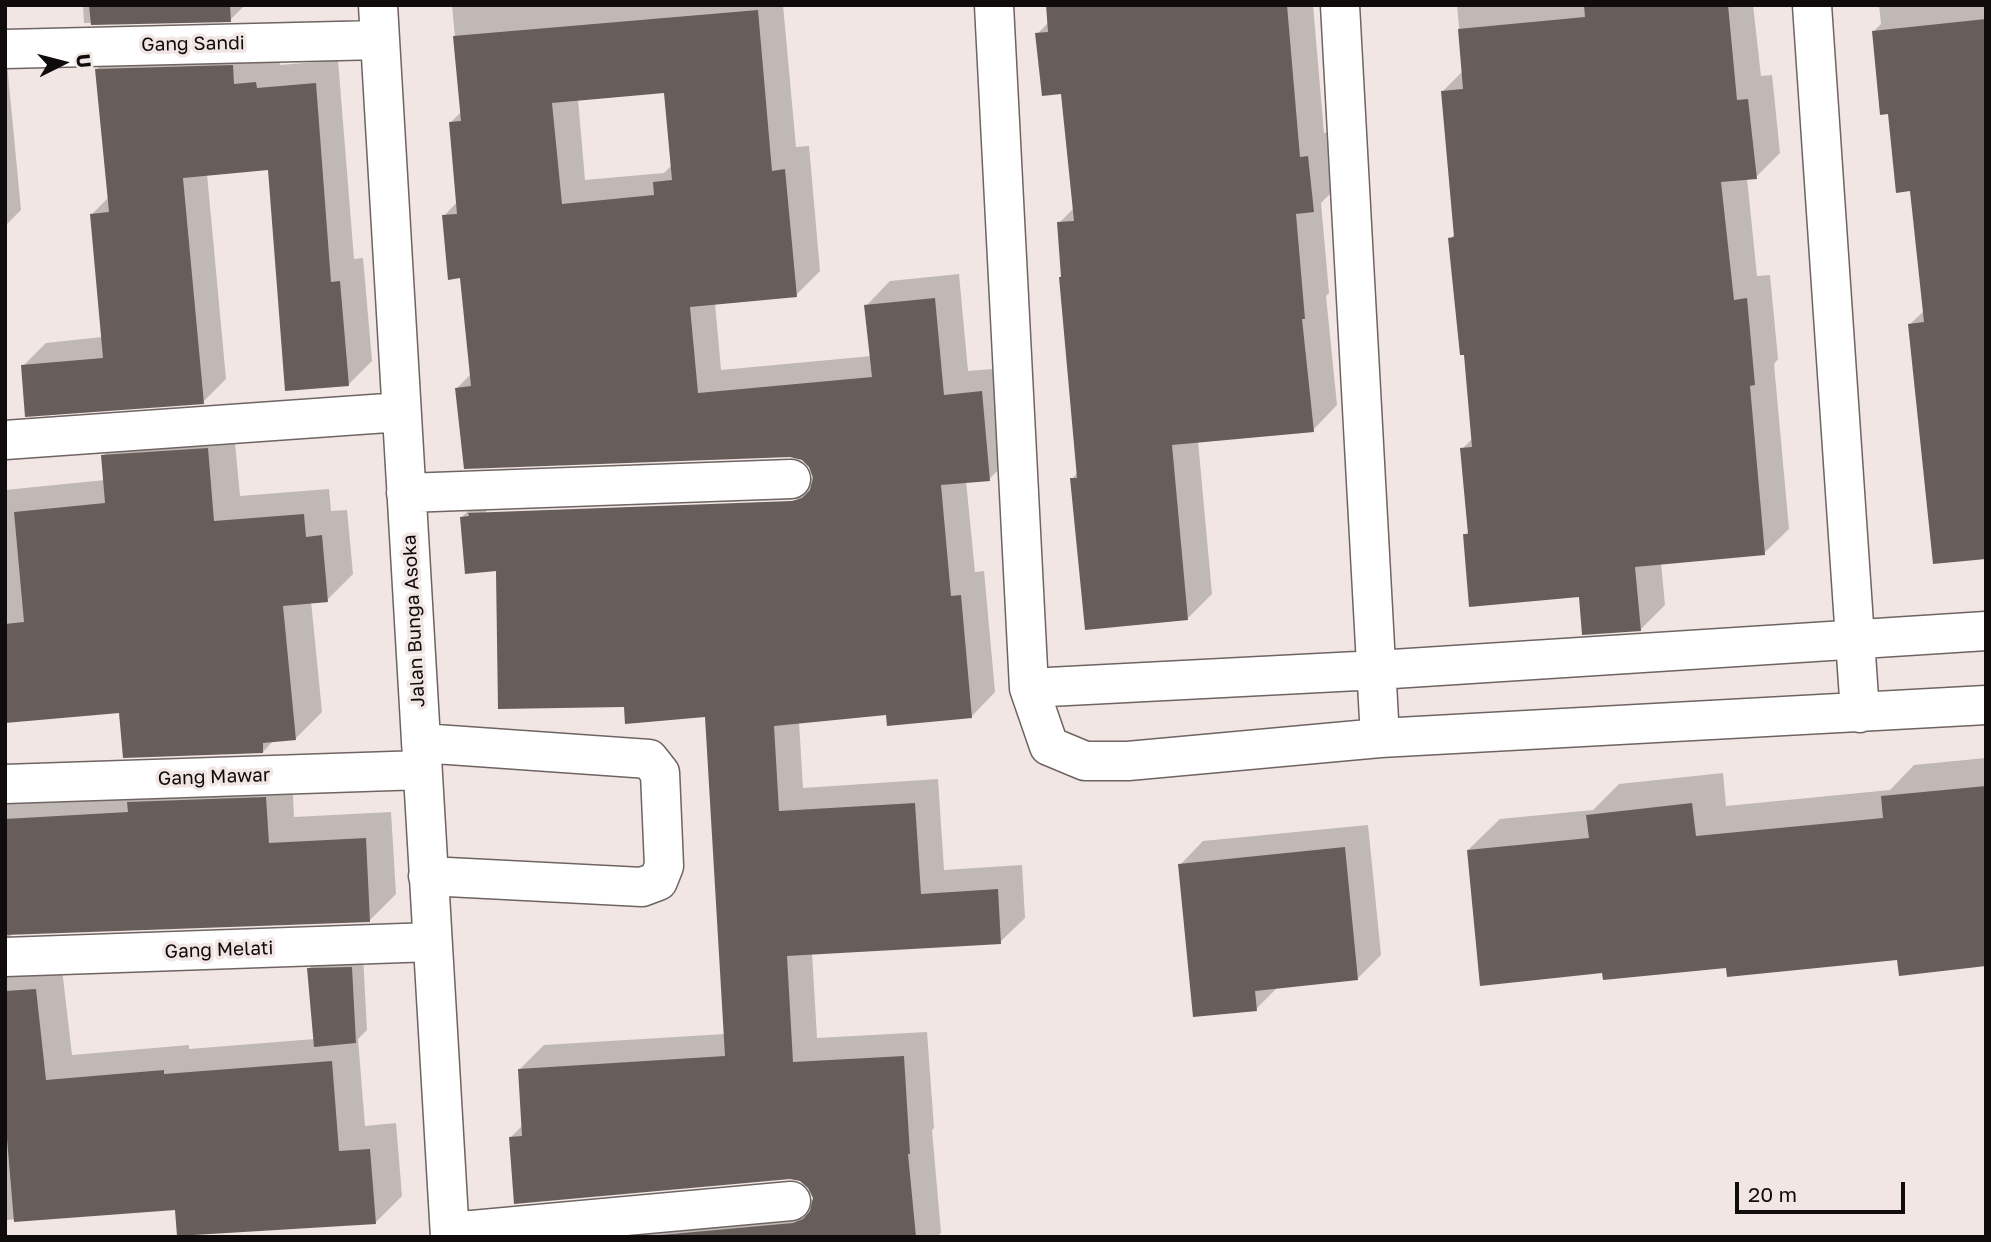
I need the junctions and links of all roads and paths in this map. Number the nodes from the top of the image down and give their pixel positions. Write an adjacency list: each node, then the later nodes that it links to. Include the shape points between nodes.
1 (995, 5): 13 (street)
2 (1340, 5): 12 (street)
3 (1812, 5): 11 (street)
4 (379, 23): 5 (street, Gang Sandi); 6 (street, Jalan Bunga Asoka)
5 (5, 49)
6 (401, 412): 7 (street); 9 (street, Jalan Bunga Asoka)
7 (5, 440)
8 (791, 479): 9 (street)
9 (406, 493): 17 (street, Jalan Bunga Asoka)
10 (1986, 631): 11 (street)
11 (1855, 640): 12 (street); 15 (street)
12 (1377, 670): 13 (street); 16 (street)
13 (1029, 688): 16 (street, via 1049,746 1085,761)
14 (1986, 705): 15 (street)
15 (1860, 713): 16 (street)
16 (1380, 738)
17 (421, 757): 18 (street, Gang Mawar); 19 (street, Jalan Bunga Asoka); 19 (street, Gang Mawar, via 649,759 660,773 664,866 658,881 642,887)
18 (5, 784)
19 (428, 876): 20 (street, Jalan Bunga Asoka)
20 (432, 942): 21 (street, Gang Melati); 23 (street, Jalan Bunga Asoka)
21 (5, 957)
22 (791, 1201): 23 (street)
23 (450, 1234)

